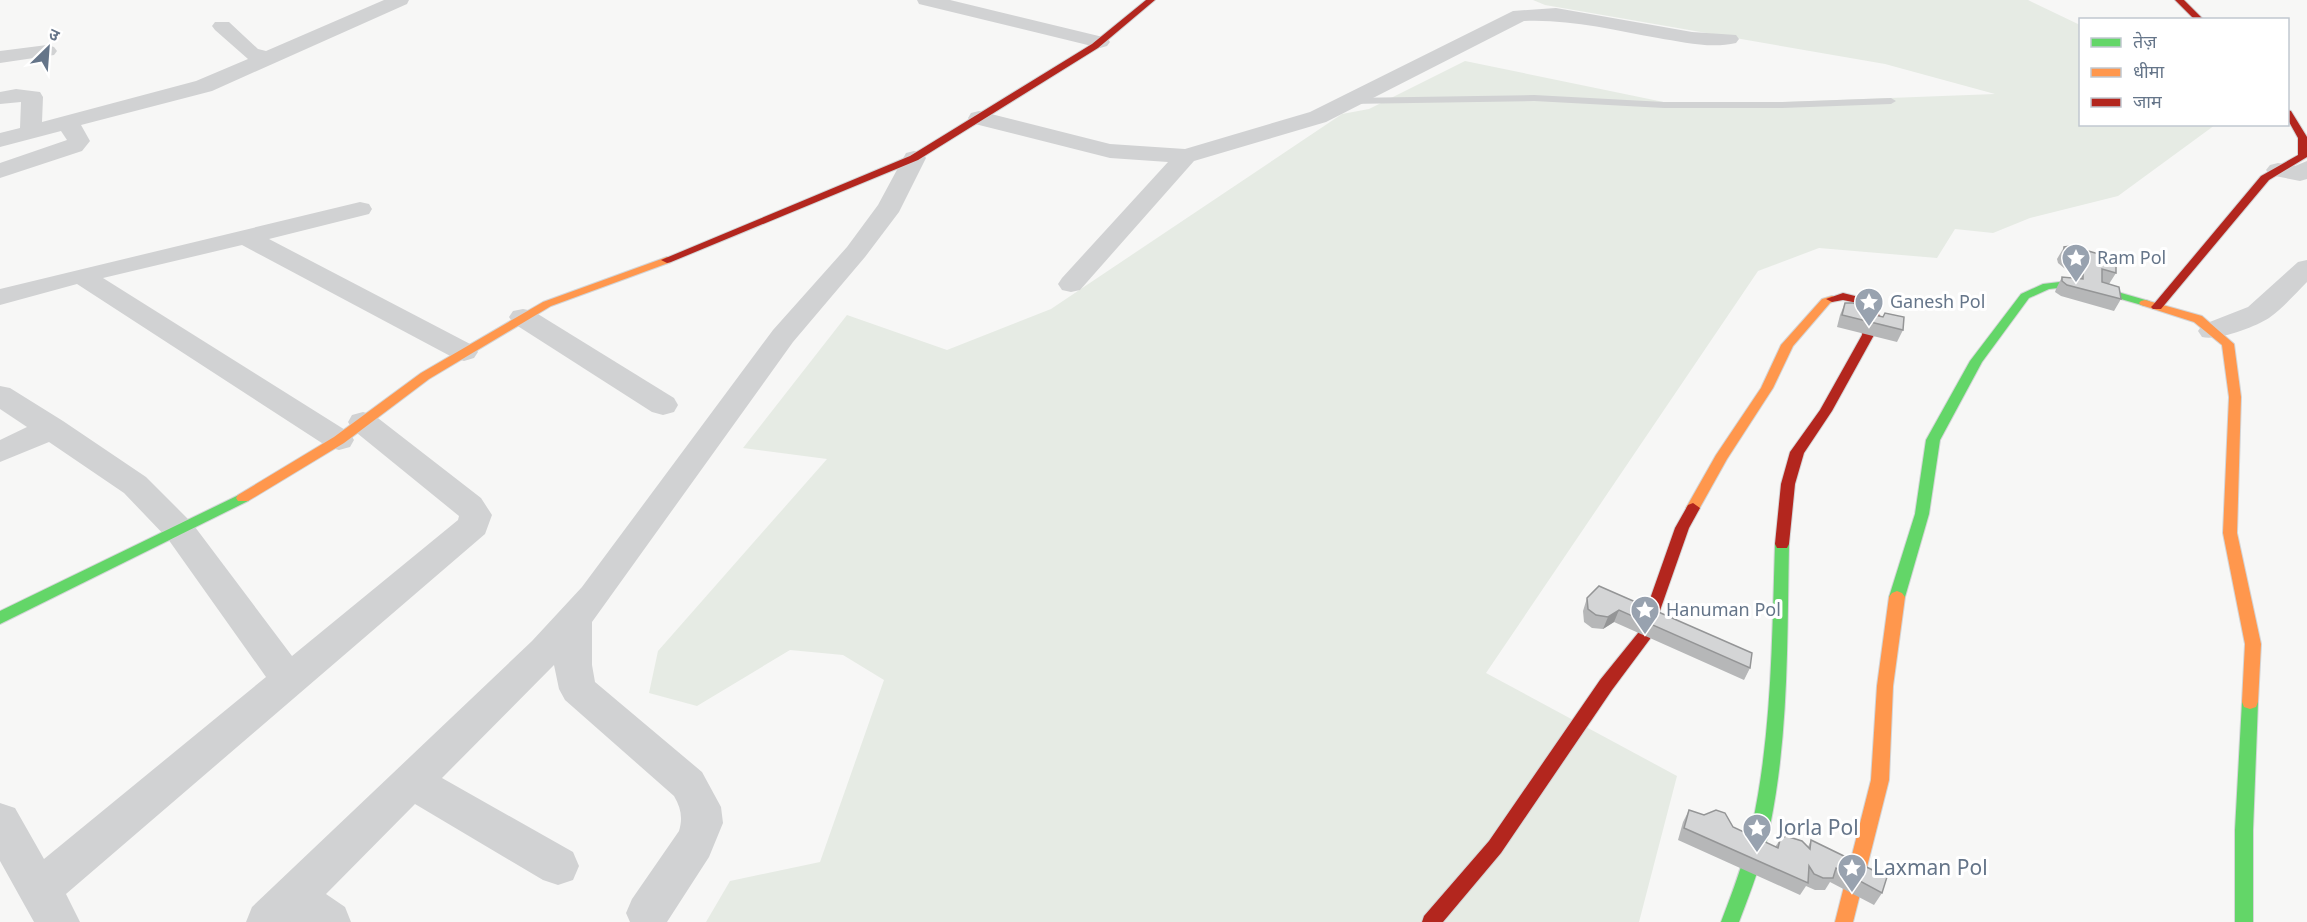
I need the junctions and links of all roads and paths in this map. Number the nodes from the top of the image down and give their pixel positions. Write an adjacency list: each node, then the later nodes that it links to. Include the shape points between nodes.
1 (400, 0): 11 (street)
2 (926, 0): 8 (street)
3 (1151, 0): 8 (street)
4 (1018, 3): 5 (street)
5 (1050, 11)
6 (222, 26): 11 (street, via 247,50)
7 (1729, 39): 13 (street, via 1692,38 1588,18 1531,13 1510,19)
8 (1100, 42): 16 (street)
9 (47, 51): 10 (street)
10 (0, 57)
11 (267, 59): 17 (street, via 204,86)
12 (0, 98): 18 (street, via 16,94 32,97)
13 (1350, 101): 14 (lane, via 1534,98 1664,105); 20 (street, via 1299,124)
14 (1891, 101)
15 (2289, 114): 23 (street, via 2307,144 2303,156)
16 (979, 118): 20 (street, via 1110,151); 21 (street)
17 (68, 123): 18 (street); 24 (street, via 79,141 74,146)
18 (31, 132): 19 (street)
19 (0, 140)
20 (1186, 156): 29 (street)
21 (914, 158): 32 (street, via 674,257 547,304); 42 (street, via 890,207 783,336)
22 (2307, 168): 23 (street, via 2300,174)
23 (2278, 170): 31 (street, via 2265,178)
24 (0, 171)
25 (360, 209): 26 (street)
26 (248, 238): 28 (street); 34 (street)
27 (2307, 268): 33 (street, via 2258,313)
28 (82, 276): 30 (street); 38 (street)
29 (1071, 284)
30 (0, 297)
31 (2157, 307): 33 (street, via 2198,319); 53 (street, via 2076,283 2047,286 2025,296 1976,361 1932,440 1922,514 1898,585 1885,686 1880,780)
32 (523, 317): 34 (street); 36 (street)
33 (2212, 331): 54 (street, via 2228,344 2234,386 2230,533 2253,644)
34 (464, 352): 38 (street)
35 (0, 395): 37 (street)
36 (663, 405)
37 (52, 429): 39 (street); 40 (street, via 135,485)
38 (351, 431): 40 (street, via 278,479); 43 (street, via 469,506 476,515 473,526 461,538)
39 (0, 452)
40 (180, 531): 41 (street); 43 (street)
41 (0, 618)
42 (574, 620): 44 (street); 49 (street, via 574,676 578,689 688,784 698,799 702,822 693,844)
43 (290, 681): 47 (street)
44 (411, 781): 46 (street); 48 (street)
45 (0, 821): 47 (street)
46 (558, 866)
47 (48, 906)
48 (281, 909): 50 (street)
49 (648, 912)
50 (329, 922)
51 (1431, 922): 52 (street, via 1495,847 1645,635 1682,528 1721,458 1767,388 1787,345 1826,301 1843,296 1867,302 1876,320 1818,424 1798,451 1788,495 1782,571 1772,782 1752,872)
52 (1730, 922)
53 (1844, 922)
54 (2244, 922)

